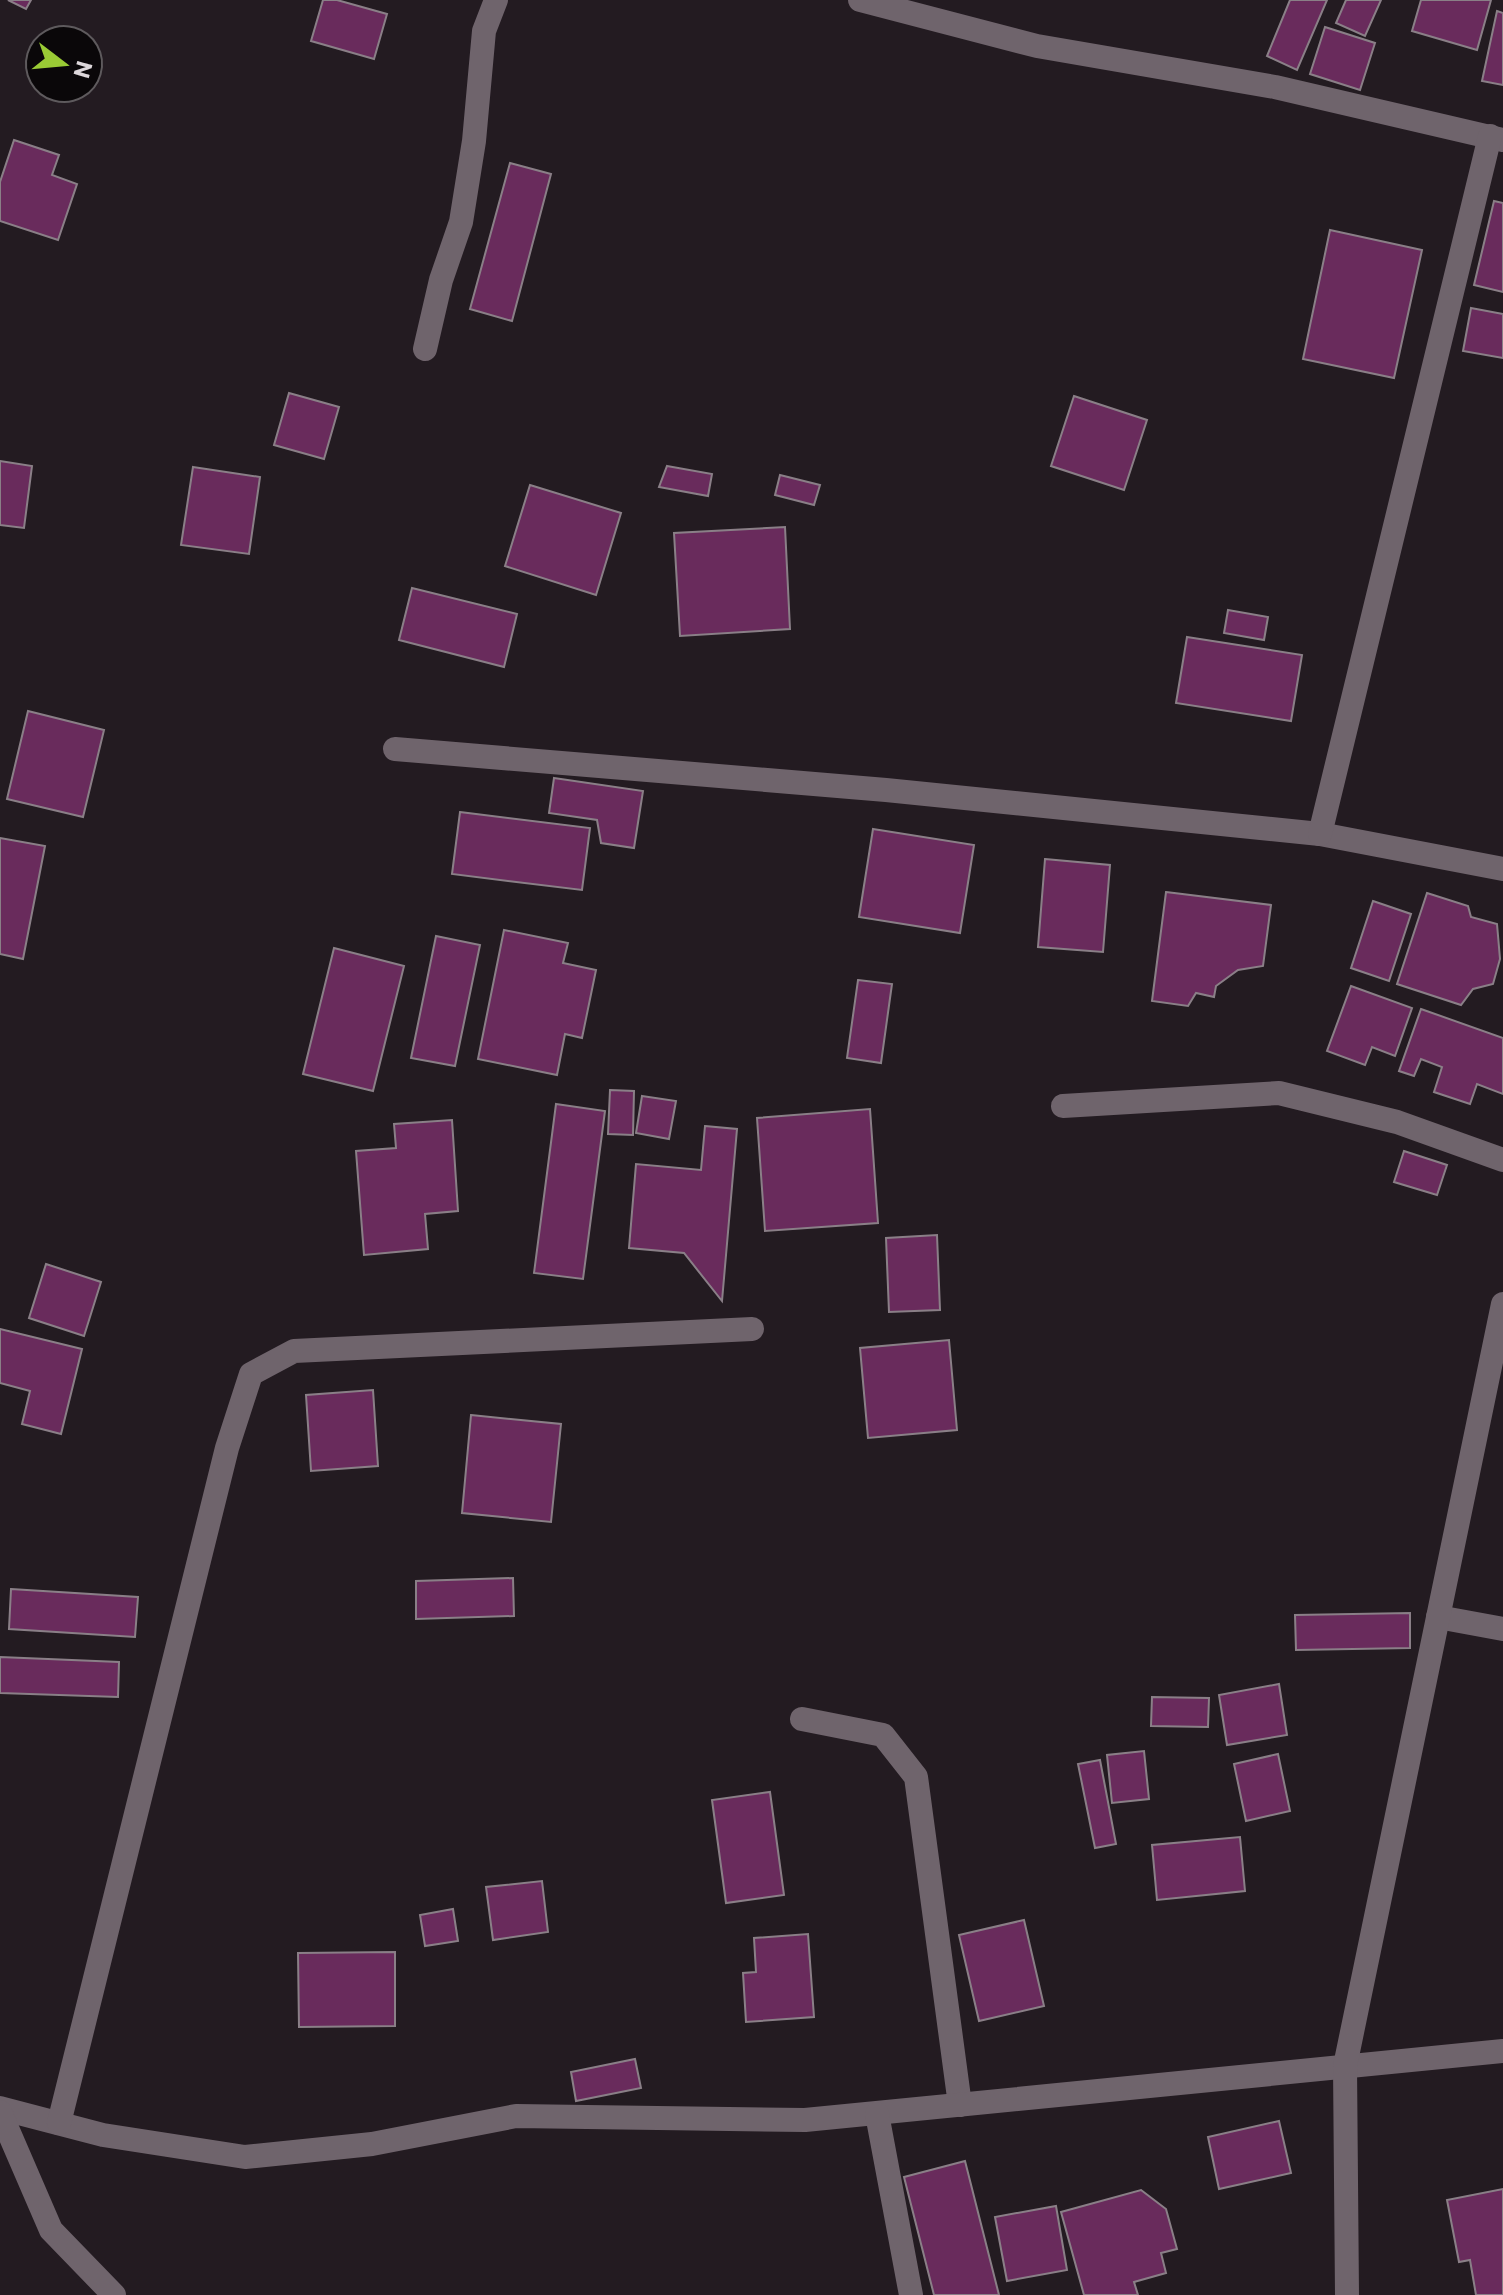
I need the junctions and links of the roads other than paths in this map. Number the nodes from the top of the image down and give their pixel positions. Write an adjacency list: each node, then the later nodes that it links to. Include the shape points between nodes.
1 (496, 0): 4 (street, via 484,31 461,222)
2 (860, 0): 3 (street, via 1037,46 1275,87)
3 (1497, 138): 6 (street)
4 (425, 349)
5 (395, 749): 6 (street, via 886,790)
6 (1320, 834): 7 (street)
7 (1503, 869)
8 (1063, 1106): 9 (street, via 1279,1093 1397,1122)
9 (1503, 1160)
10 (1503, 1304): 12 (street)
11 (752, 1329): 20 (street, via 294,1351 251,1374 227,1448)
12 (1438, 1617): 13 (street); 16 (street)
13 (1503, 1629)
14 (802, 1719): 17 (street, via 883,1735 916,1777)
15 (1503, 2051): 16 (street)
16 (1345, 2066): 17 (street); 23 (street)
17 (960, 2105): 19 (street)
18 (0, 2110): 20 (street); 21 (street, via 51,2230)
19 (877, 2114): 20 (street, via 805,2120 516,2116 372,2144 245,2157); 22 (street)
20 (59, 2123)
21 (114, 2295)
22 (911, 2295)
23 (1347, 2295)

